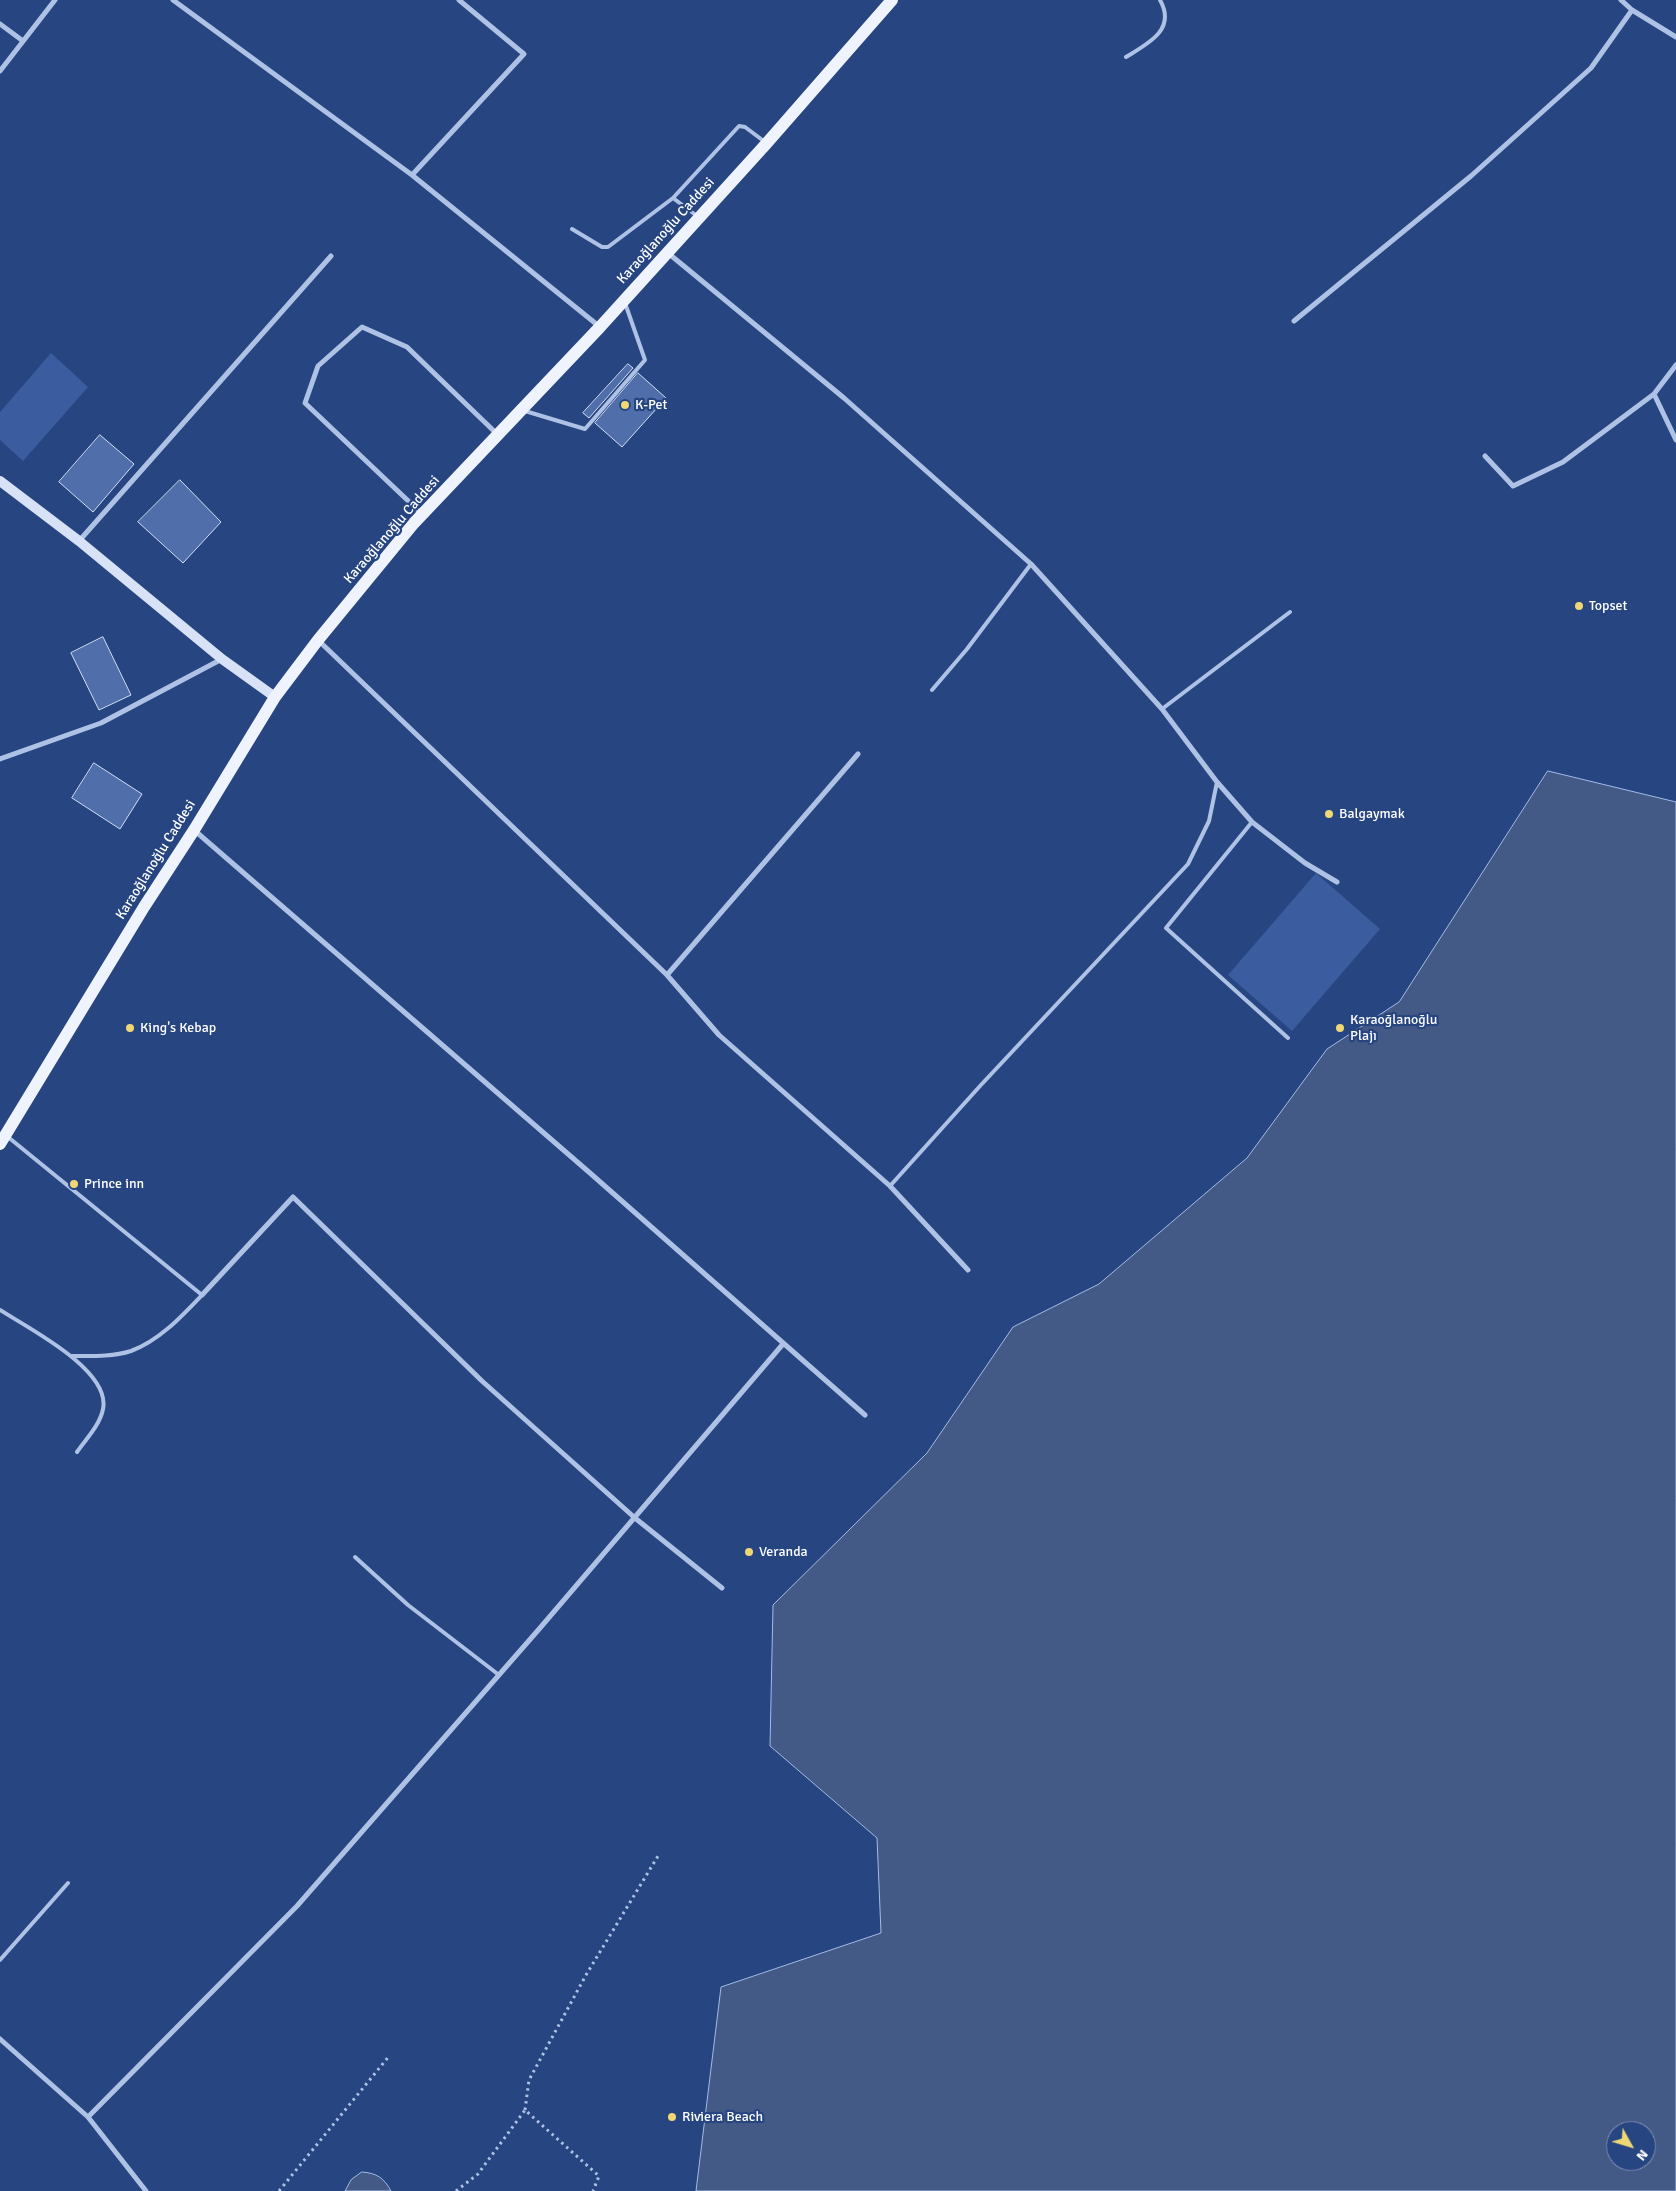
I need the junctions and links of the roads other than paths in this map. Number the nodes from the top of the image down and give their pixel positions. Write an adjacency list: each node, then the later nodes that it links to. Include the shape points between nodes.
1 (55, 0): 10 (street)
2 (174, 0): 14 (street)
3 (459, 0): 14 (street, via 524,54)
4 (892, 0): 13 (main road, Karaoğlanoğlu Caddesi)
5 (1160, 0): 11 (lane, via 1165,22 1155,39)
6 (1621, 0): 7 (street)
7 (1632, 10): 9 (street); 21 (street, via 1591,68 1471,176)
8 (0, 24): 10 (street)
9 (1676, 37)
10 (23, 41): 12 (street)
11 (1126, 57)
12 (0, 71)
13 (766, 144): 15 (lane, via 739,126); 16 (main road, Karaoğlanoğlu Caddesi)
14 (412, 175): 22 (street)
15 (673, 198): 16 (lane); 17 (lane, via 608,247 602,247)
16 (699, 218): 18 (main road, Karaoğlanoğlu Caddesi)
17 (572, 229)
18 (668, 252): 20 (main road, Karaoğlanoğlu Caddesi); 32 (street, via 844,398)
19 (331, 256): 31 (street)
20 (624, 300): 22 (main road, Karaoğlanoğlu Caddesi); 25 (lane, via 645,360 585,429)
21 (1294, 321)
22 (600, 327): 25 (main road, Karaoğlanoğlu Caddesi)
23 (1676, 365): 24 (street)
24 (1654, 394): 27 (street); 28 (street, via 1563,462 1513,486)
25 (522, 410): 26 (main road, Karaoğlanoğlu Caddesi)
26 (498, 435): 30 (main road, Karaoğlanoğlu Caddesi); 30 (street, via 407,347 362,327 318,366 305,403)
27 (1676, 440)
28 (1485, 456)
29 (0, 481): 31 (street)
30 (423, 515): 34 (main road, Karaoğlanoğlu Caddesi)
31 (79, 541): 35 (street)
32 (1031, 564): 36 (lane, via 968,649); 38 (street)
33 (1290, 612): 38 (lane)
34 (318, 640): 37 (main road, Karaoğlanoğlu Caddesi); 45 (street)
35 (222, 659): 37 (street); 40 (street, via 101,723)
36 (932, 690)
37 (274, 697): 43 (main road, Karaoğlanoğlu Caddesi)
38 (1162, 709): 41 (street)
39 (858, 754): 45 (street)
40 (0, 758)
41 (1217, 782): 42 (street); 48 (lane, via 1209,821 1188,864)
42 (1252, 822): 44 (street, via 1305,863); 46 (lane, via 1166,928)
43 (194, 830): 47 (main road, Karaoğlanoğlu Caddesi); 52 (street)
44 (1337, 882)
45 (666, 975): 48 (street, via 718,1035)
46 (1288, 1038)
47 (3, 1140): 50 (lane)
48 (890, 1186): 49 (street)
49 (968, 1270)
50 (202, 1296): 53 (lane, via 165,1330 131,1351); 56 (street, via 293,1197 482,1381)
51 (0, 1310): 53 (lane)
52 (783, 1344): 54 (street); 56 (street)
53 (72, 1356): 55 (lane, via 98,1385 104,1403 100,1420)
54 (865, 1415)
55 (77, 1452)
56 (635, 1518): 58 (street); 59 (street)
57 (355, 1557): 59 (lane, via 408,1606)
58 (722, 1588)
59 (499, 1675): 63 (street, via 297,1906)
60 (68, 1883): 61 (lane)
61 (0, 1960)
62 (0, 2039): 63 (street)
63 (88, 2117): 64 (street)
64 (146, 2191)

